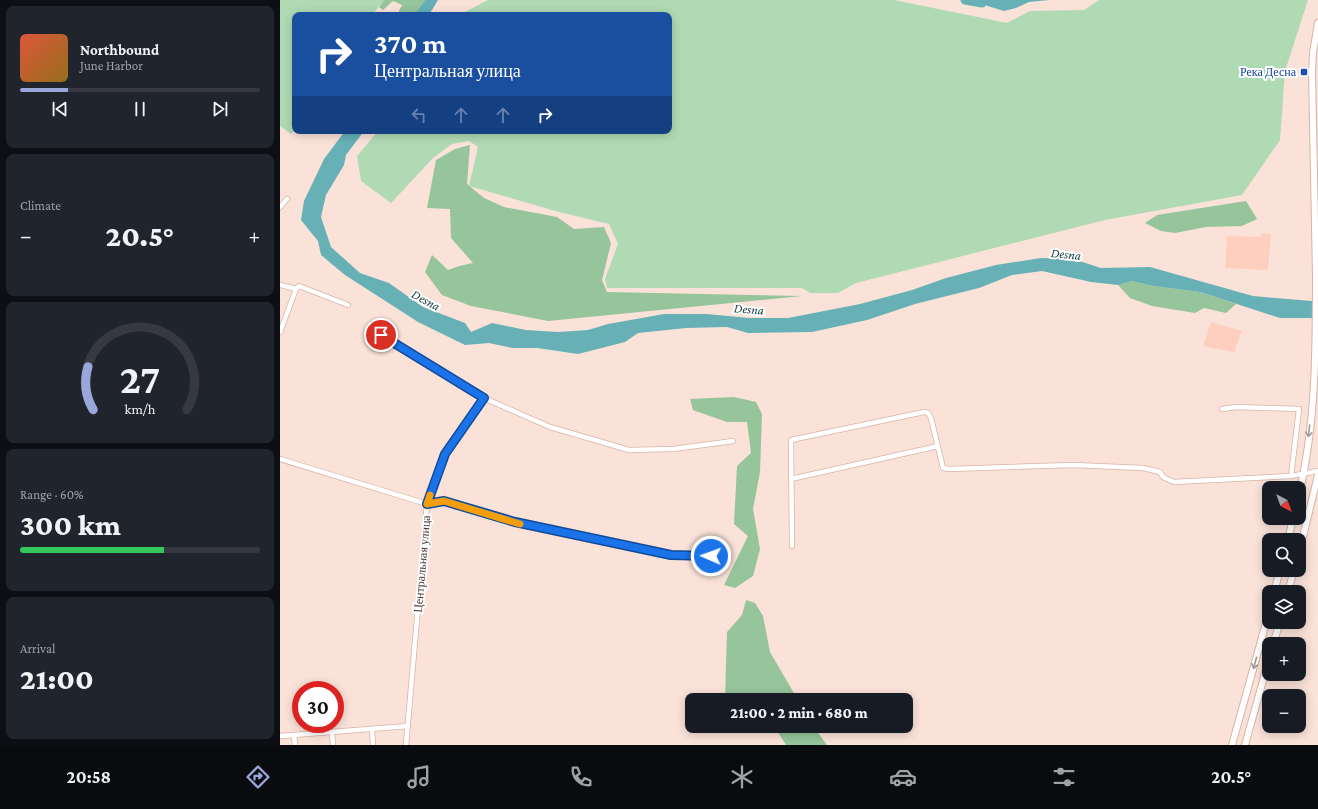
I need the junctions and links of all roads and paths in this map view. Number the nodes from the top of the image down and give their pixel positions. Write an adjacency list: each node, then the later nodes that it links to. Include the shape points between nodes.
1 (1318, 24): 15 (main road, one-way to 15, via 1312,73 1316,351)
2 (287, 199): 3 (street)
3 (280, 207)
4 (280, 285): 5 (street)
5 (296, 290): 6 (street, via 299,286); 7 (street)
6 (348, 305)
7 (280, 332)
8 (381, 335): 9 (street)
9 (484, 398): 11 (street, via 550,427 629,450 673,450); 20 (street, Центральная улица, via 445,454)
10 (1222, 409): 17 (street, via 1299,409)
11 (733, 441)
12 (938, 446): 17 (street, via 943,468 949,469 1073,465 1143,468 1160,472 1174,482); 18 (street); 18 (street, via 931,418 924,412 791,440)
13 (280, 459): 20 (street)
14 (1318, 471): 15 (street)
15 (1304, 473): 17 (street); 19 (main road)
16 (1318, 475): 21 (main road)
17 (1291, 476)
18 (791, 479): 22 (street)
19 (1302, 481)
20 (427, 504): 23 (street, via 444,501 515,522 671,555); 26 (street, Центральная улица)
21 (1304, 533)
22 (792, 546)
23 (711, 556)
24 (1264, 629): 37 (main road, one-way to 37)
25 (1263, 681): 38 (main road)
26 (408, 726): 27 (street); 36 (street, Центральная улица)
27 (372, 730): 28 (street); 35 (street)
28 (344, 731)
29 (319, 733): 31 (street)
30 (332, 733): 34 (street)
31 (294, 735): 32 (street); 33 (street)
32 (280, 736)
33 (295, 745)
34 (333, 745)
35 (373, 745)
36 (406, 745)
37 (1232, 745)
38 (1246, 745)

